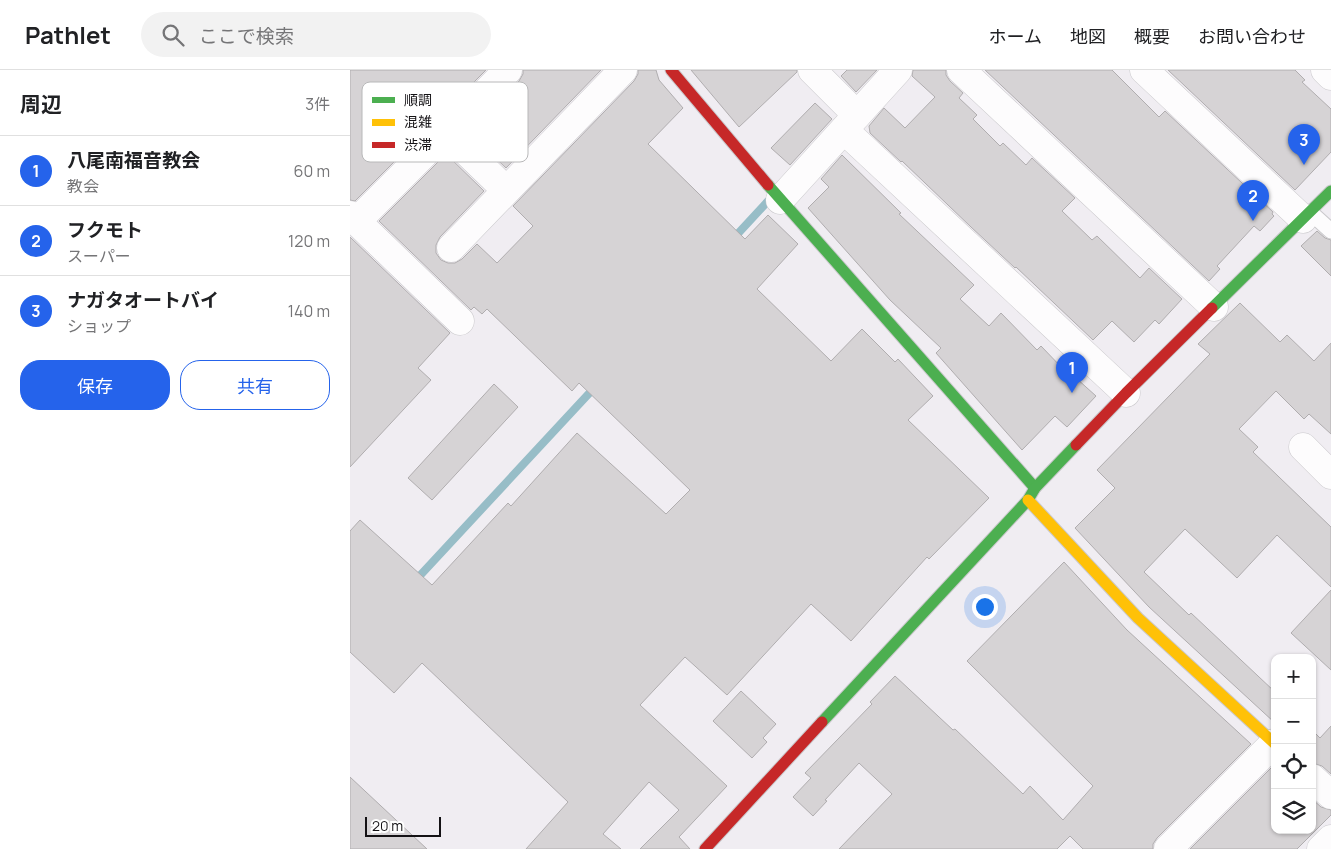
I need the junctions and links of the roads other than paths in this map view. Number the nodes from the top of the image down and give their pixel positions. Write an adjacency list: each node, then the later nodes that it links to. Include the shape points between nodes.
1 (508, 70): 10 (street)
2 (622, 70): 14 (street)
3 (671, 70): 16 (street)
4 (812, 70): 11 (street)
5 (898, 70): 11 (street)
6 (961, 70): 21 (street)
7 (1144, 70): 18 (street)
8 (1325, 70): 9 (street)
9 (1331, 76)
10 (496, 82)
11 (851, 122): 16 (street); 23 (street)
12 (414, 162): 17 (street)
13 (477, 162): 14 (street)
14 (506, 190): 20 (street)
15 (1331, 191): 18 (street)
16 (780, 200): 26 (street)
17 (358, 214): 22 (street)
18 (1307, 216): 19 (lane); 21 (street)
19 (1331, 231)
20 (451, 248)
21 (1214, 307): 23 (street)
22 (460, 321)
23 (1126, 394): 26 (street)
24 (1303, 447): 25 (street)
25 (1331, 475)
26 (1035, 488): 27 (street)
27 (1028, 500): 28 (street, via 1138,618); 33 (street)
28 (1271, 740)
29 (1273, 744): 34 (street)
30 (1316, 782): 31 (street)
31 (1331, 795)
32 (1331, 839): 35 (street)
33 (704, 849)
34 (1168, 849)
35 (1321, 849)

